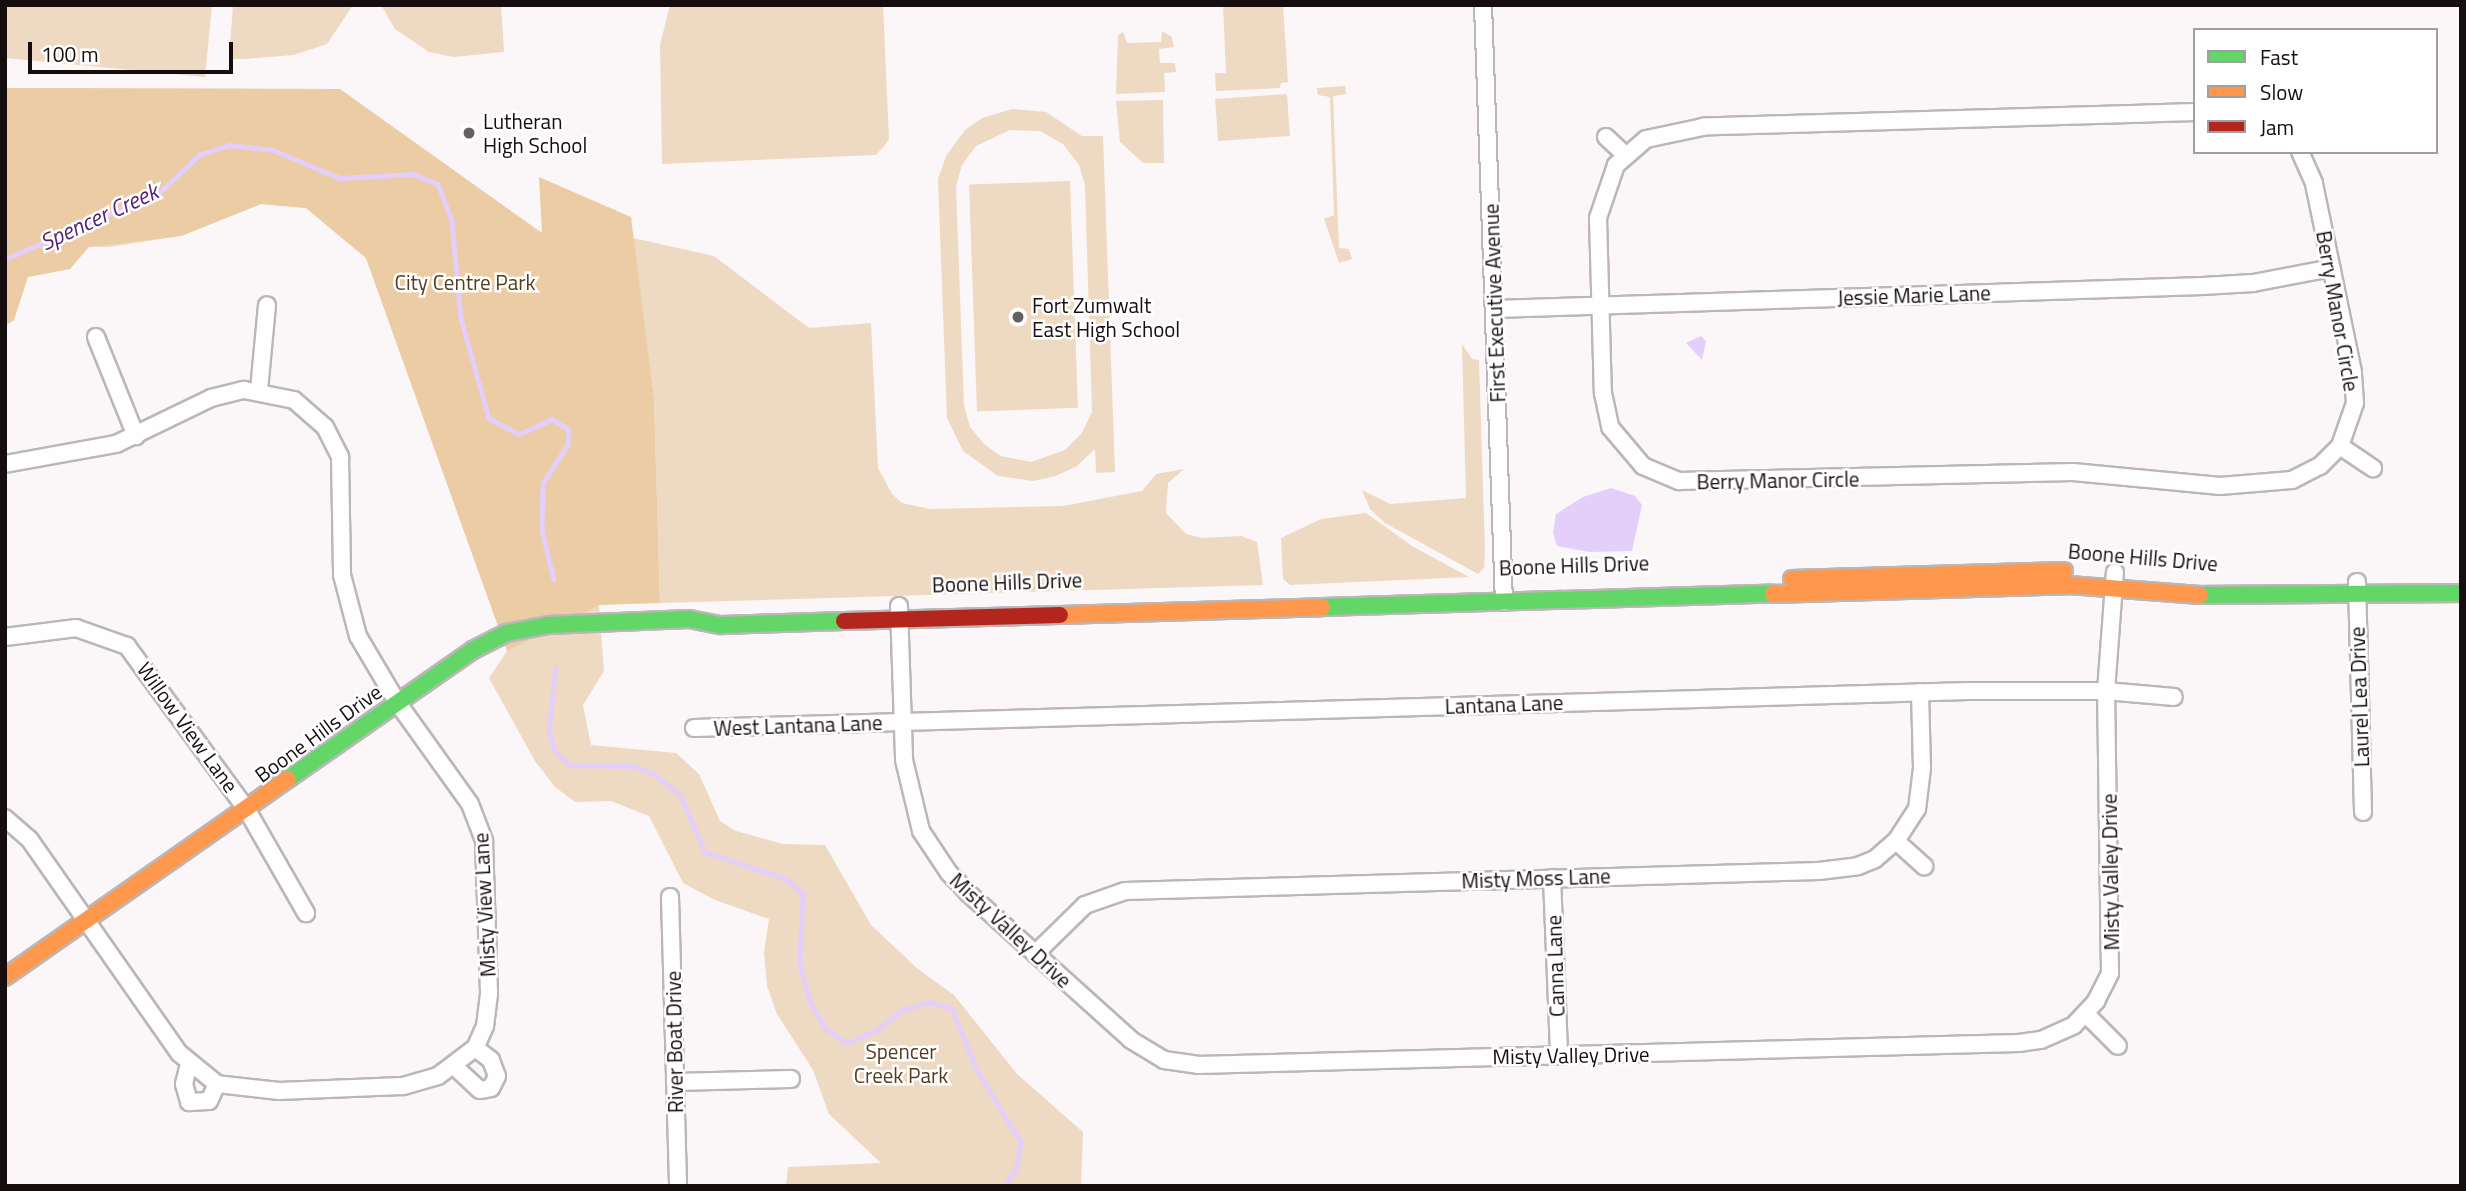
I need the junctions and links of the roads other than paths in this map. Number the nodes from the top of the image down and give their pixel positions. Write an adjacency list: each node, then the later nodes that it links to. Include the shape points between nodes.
1 (1483, 5): 9 (street, First Executive Avenue)
2 (2193, 111): 5 (street, Berry Manor Circle, via 1683,128 1646,139)
3 (1606, 136): 5 (street)
4 (2301, 154): 6 (street, Berry Manor Circle, via 2314,183)
5 (1625, 155): 8 (street, Berry Manor Circle, via 1609,178 1598,218)
6 (2332, 268): 8 (street, Jessie Marie Lane, via 2266,281 2203,286); 13 (street, Berry Manor Circle, via 2355,388 2352,419)
7 (267, 305): 11 (street)
8 (1600, 305): 9 (street, Jessie Marie Lane); 13 (street, Berry Manor Circle, via 1603,393 1610,427 1643,466 1679,481 2073,472 2221,486 2274,485 2320,466)
9 (1495, 309): 20 (street, First Executive Avenue)
10 (96, 337): 12 (street)
11 (259, 390): 12 (street, via 211,398); 26 (street, Misty View Lane, via 294,400 310,411 333,441 343,477 340,555 345,597 358,636)
12 (136, 436): 14 (street, via 95,450)
13 (2340, 446): 15 (street)
14 (5, 464)
15 (2373, 468)
16 (2114, 579): 18 (street, Boone Hills Drive, via 2242,598); 20 (street, Boone Hills Drive); 23 (street, Misty Valley Drive)
17 (2461, 579): 18 (street, Boone Hills Drive)
18 (2357, 589): 19 (street, Boone Hills Drive); 30 (street, Laurel Lea Drive)
19 (2461, 593)
20 (1503, 595): 21 (street, Boone Hills Drive)
21 (899, 612): 26 (street, Boone Hills Drive, via 721,625 689,619 548,625 508,633); 27 (street, Misty Valley Drive)
22 (5, 637): 29 (street, Willow View Lane, via 76,628 127,646)
23 (2106, 691): 24 (street, Lantana Lane); 25 (street, Lantana Lane); 40 (street, Misty Valley Drive, via 2112,956 2104,989)
24 (1920, 692): 27 (street, Lantana Lane); 32 (street, Misty Moss Lane, via 1922,791 1917,809)
25 (2174, 697)
26 (397, 702): 29 (street, Boone Hills Drive); 42 (street, Misty View Lane, via 470,804 484,841 489,994 485,1026)
27 (902, 722): 28 (street, West Lantana Lane); 38 (street, Misty Valley Drive, via 906,782 921,831 949,873)
28 (694, 728)
29 (247, 810): 36 (street, Willow View Lane); 37 (street, Boone Hills Drive)
30 (2363, 812)
31 (5, 818): 37 (street, via 29,839)
32 (1896, 841): 33 (street); 34 (street, Misty Moss Lane, via 1875,859 1840,869)
33 (1924, 866)
34 (1552, 878): 38 (street, Misty Moss Lane, via 1125,891 1085,905); 43 (street, Canna Lane)
35 (670, 897): 47 (street, River Boat Drive)
36 (306, 913)
37 (88, 920): 39 (street, Boone Hills Drive); 44 (street)
38 (1035, 954): 43 (street, Misty Valley Drive, via 1147,1052 1183,1065)
39 (5, 977)
40 (2086, 1014): 41 (street); 43 (street, Misty Valley Drive, via 2059,1034 2019,1043)
41 (2118, 1046)
42 (475, 1048): 45 (street); 45 (street, via 491,1060 497,1076 491,1088 480,1090)
43 (1559, 1055)
44 (190, 1064): 48 (street); 48 (street, via 184,1084 190,1102 209,1101)
45 (454, 1066): 48 (street, via 402,1086 279,1091)
46 (791, 1079): 47 (street)
47 (675, 1082): 49 (street, River Boat Drive)
48 (217, 1084)
49 (678, 1186)

